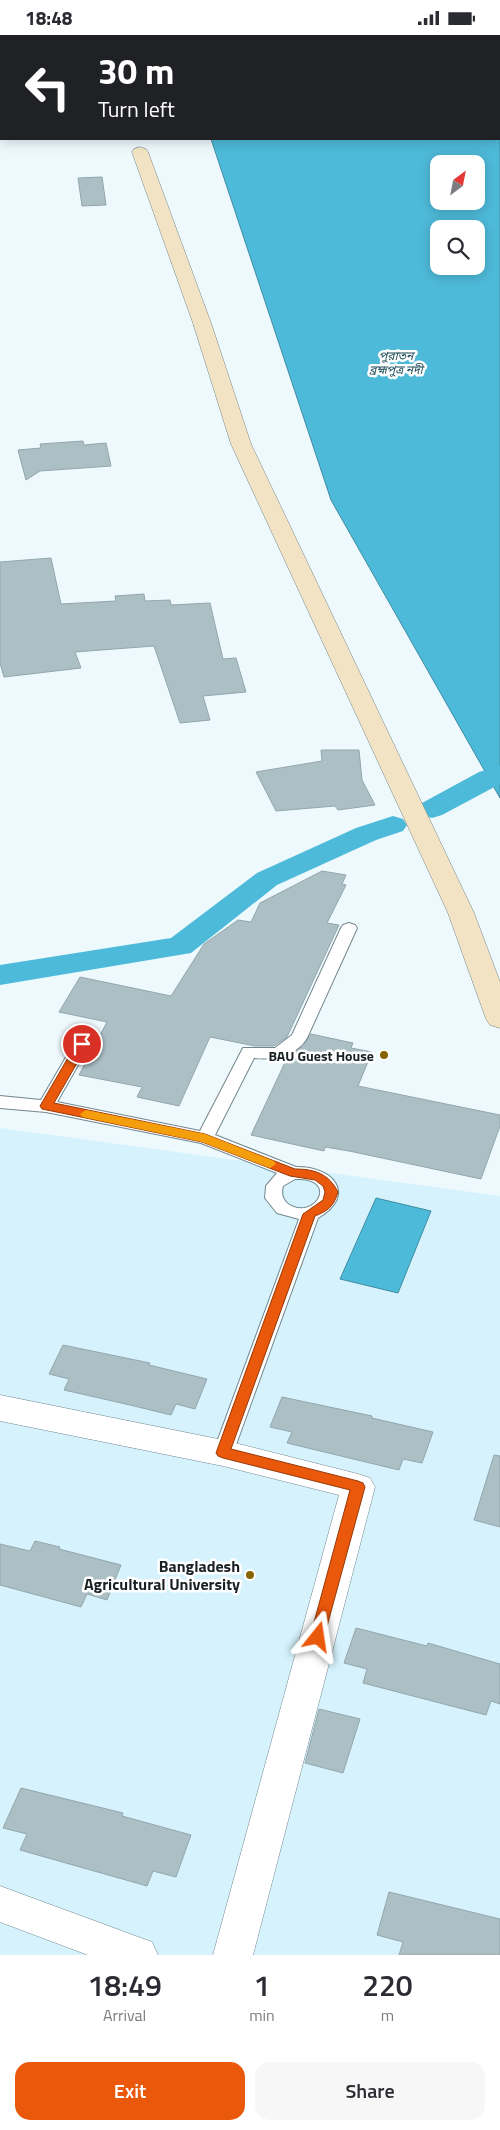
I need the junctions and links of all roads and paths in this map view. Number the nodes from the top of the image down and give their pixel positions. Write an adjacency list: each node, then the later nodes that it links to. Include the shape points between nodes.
1 (140, 152): 3 (street, via 202,323 241,444 461,913)
2 (349, 928): 7 (lane, via 299,1038 278,1054 249,1052)
3 (500, 1019)
4 (82, 1044): 6 (lane)
5 (0, 1101): 6 (lane)
6 (46, 1106): 7 (lane)
7 (205, 1138): 8 (lane)
8 (294, 1173): 9 (lane, via 319,1177 332,1192 329,1201); 9 (lane, via 274,1184 275,1202 284,1209)
9 (310, 1214): 11 (lane)
10 (0, 1408): 11 (street)
11 (223, 1453): 15 (street, via 358,1487)
12 (0, 1904): 13 (street)
13 (93, 1946): 14 (street)
14 (138, 1955)
15 (233, 1955)

